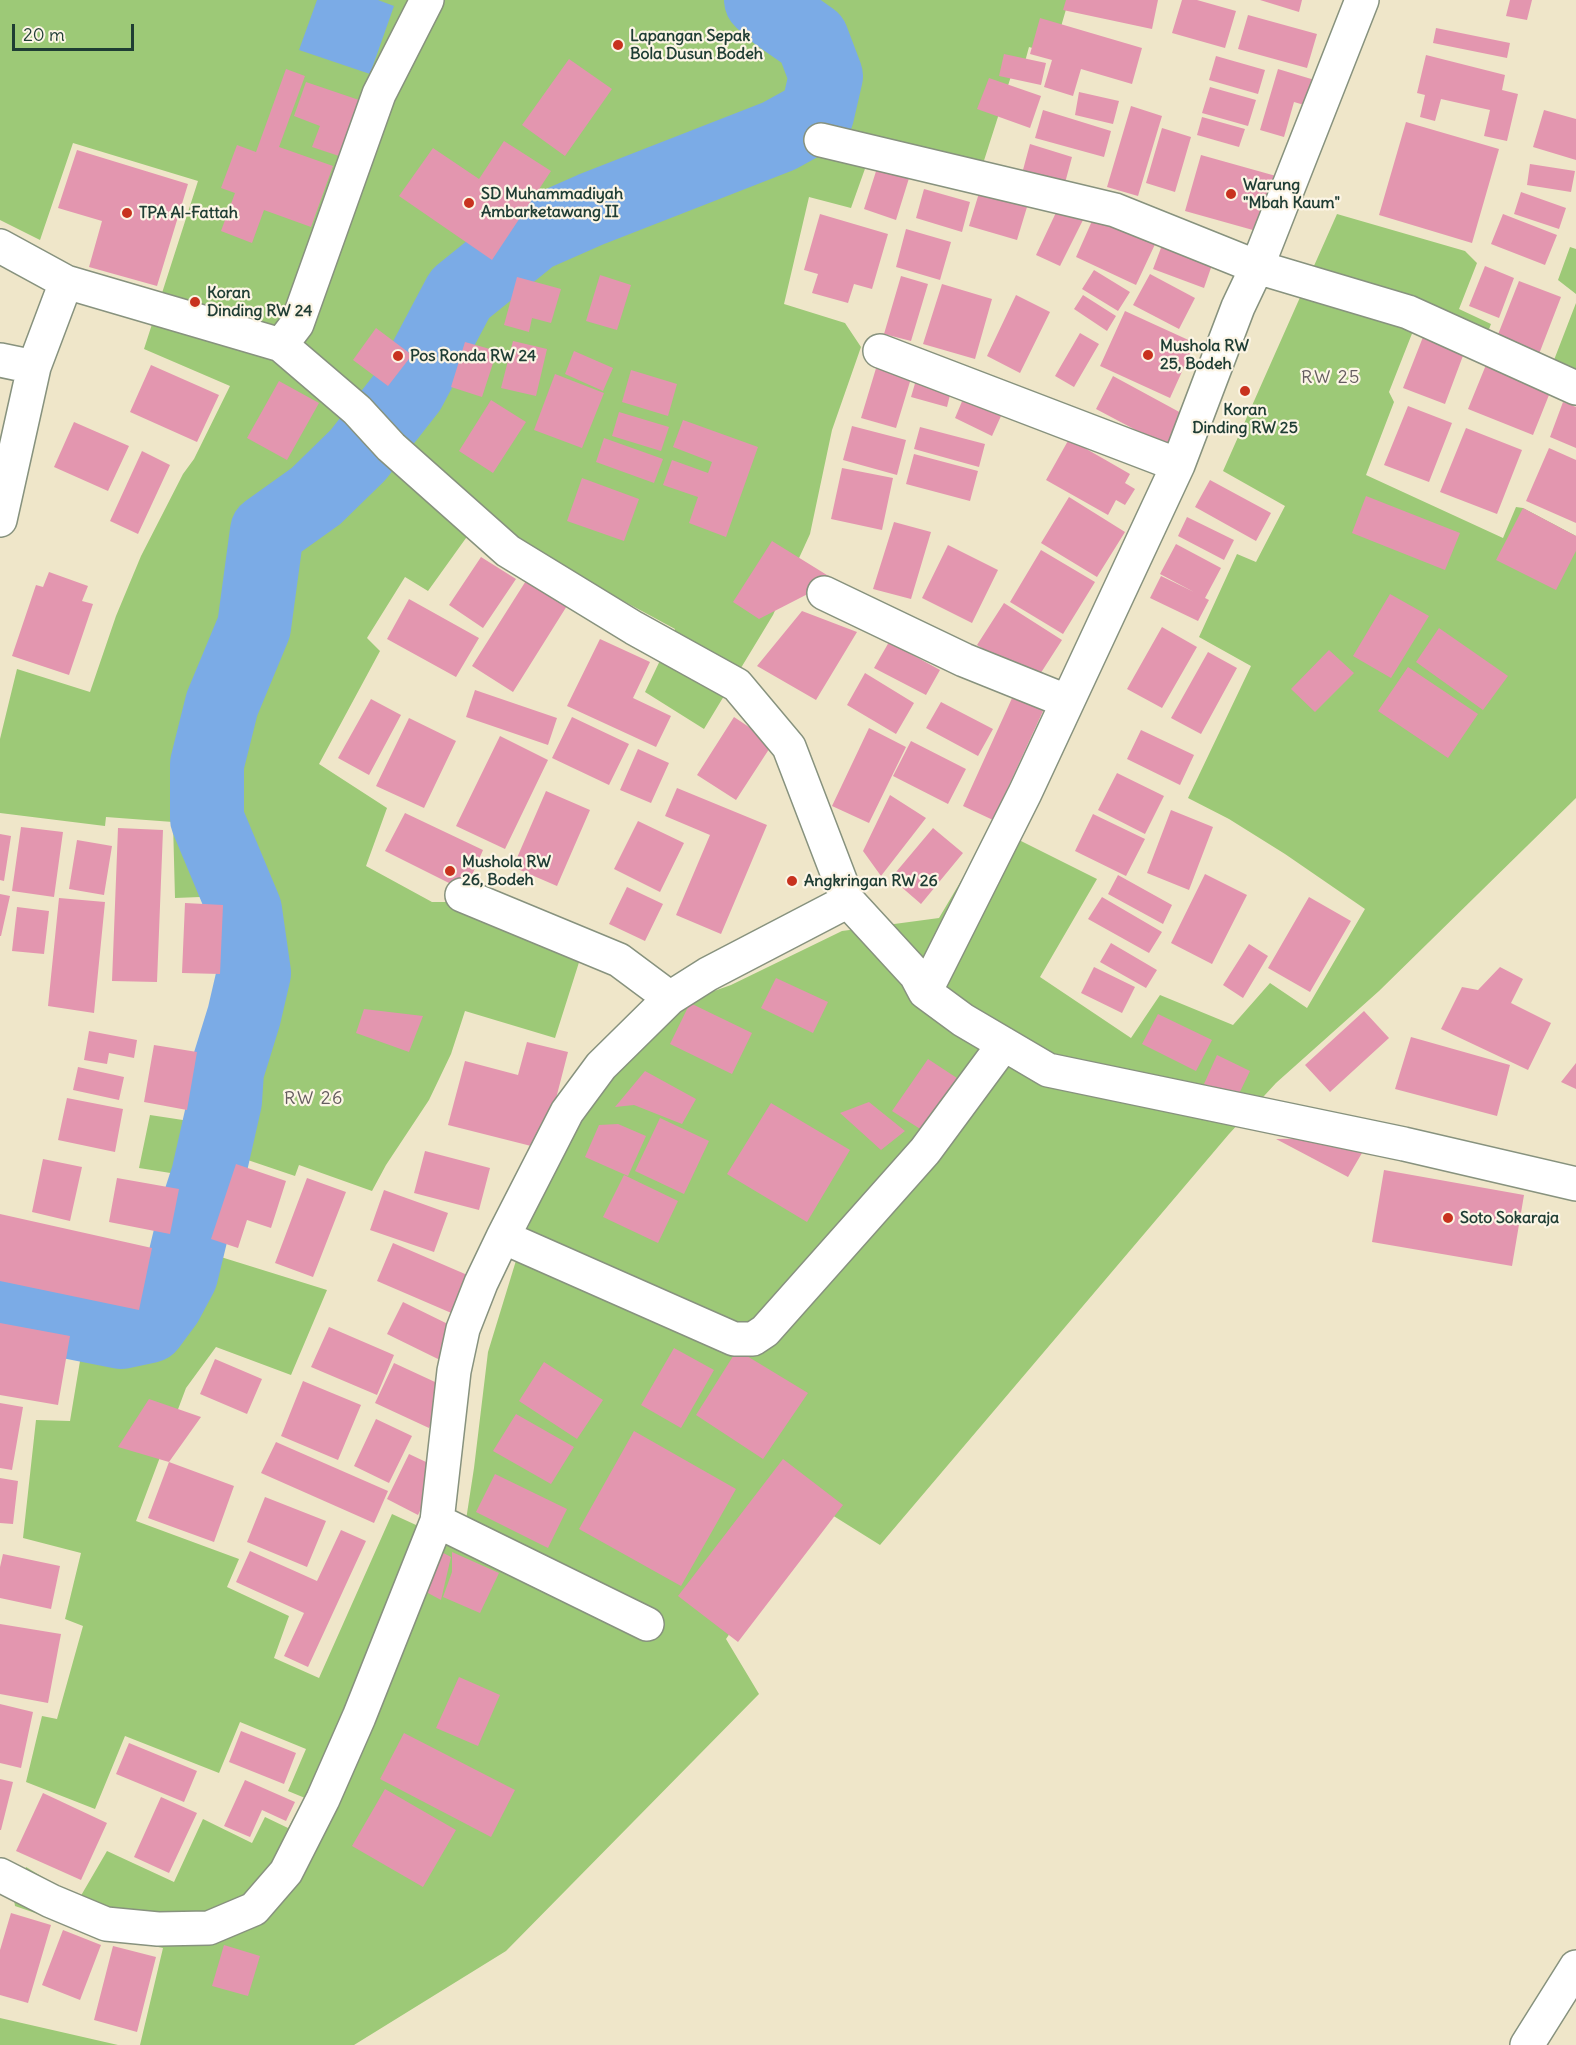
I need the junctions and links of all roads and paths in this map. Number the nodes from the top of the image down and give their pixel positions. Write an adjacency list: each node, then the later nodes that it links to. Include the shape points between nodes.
1 (428, 0): 7 (street, via 379,94 297,324)
2 (1362, 0): 5 (street)
3 (820, 140): 5 (street, via 1114,210)
4 (0, 246): 6 (street)
5 (1257, 267): 11 (street, via 1408,312); 12 (street)
6 (66, 282): 7 (street); 10 (street)
7 (281, 345): 17 (street, via 508,551 737,685 789,747)
8 (880, 351): 12 (street)
9 (0, 360): 10 (street)
10 (34, 367): 13 (street)
11 (1576, 388)
12 (1178, 465): 15 (street)
13 (0, 520)
14 (824, 593): 15 (street, via 964,660)
15 (1066, 701): 18 (street, via 1025,793)
16 (462, 895): 19 (street, via 619,960)
17 (848, 901): 18 (street, via 916,975); 19 (street)
18 (925, 992): 20 (street)
19 (670, 998): 22 (street, via 607,1060 567,1112)
20 (1004, 1044): 21 (street, via 1048,1070); 22 (street, via 925,1151 765,1331 753,1339 734,1339)
21 (1576, 1184)
22 (503, 1237): 23 (street, via 463,1329 454,1371)
23 (437, 1521): 24 (street); 25 (street, via 323,1799 286,1872 254,1909 209,1928 106,1924)
24 (647, 1624)
25 (0, 1875)
26 (1576, 1967): 27 (street)
27 (1527, 2045)

